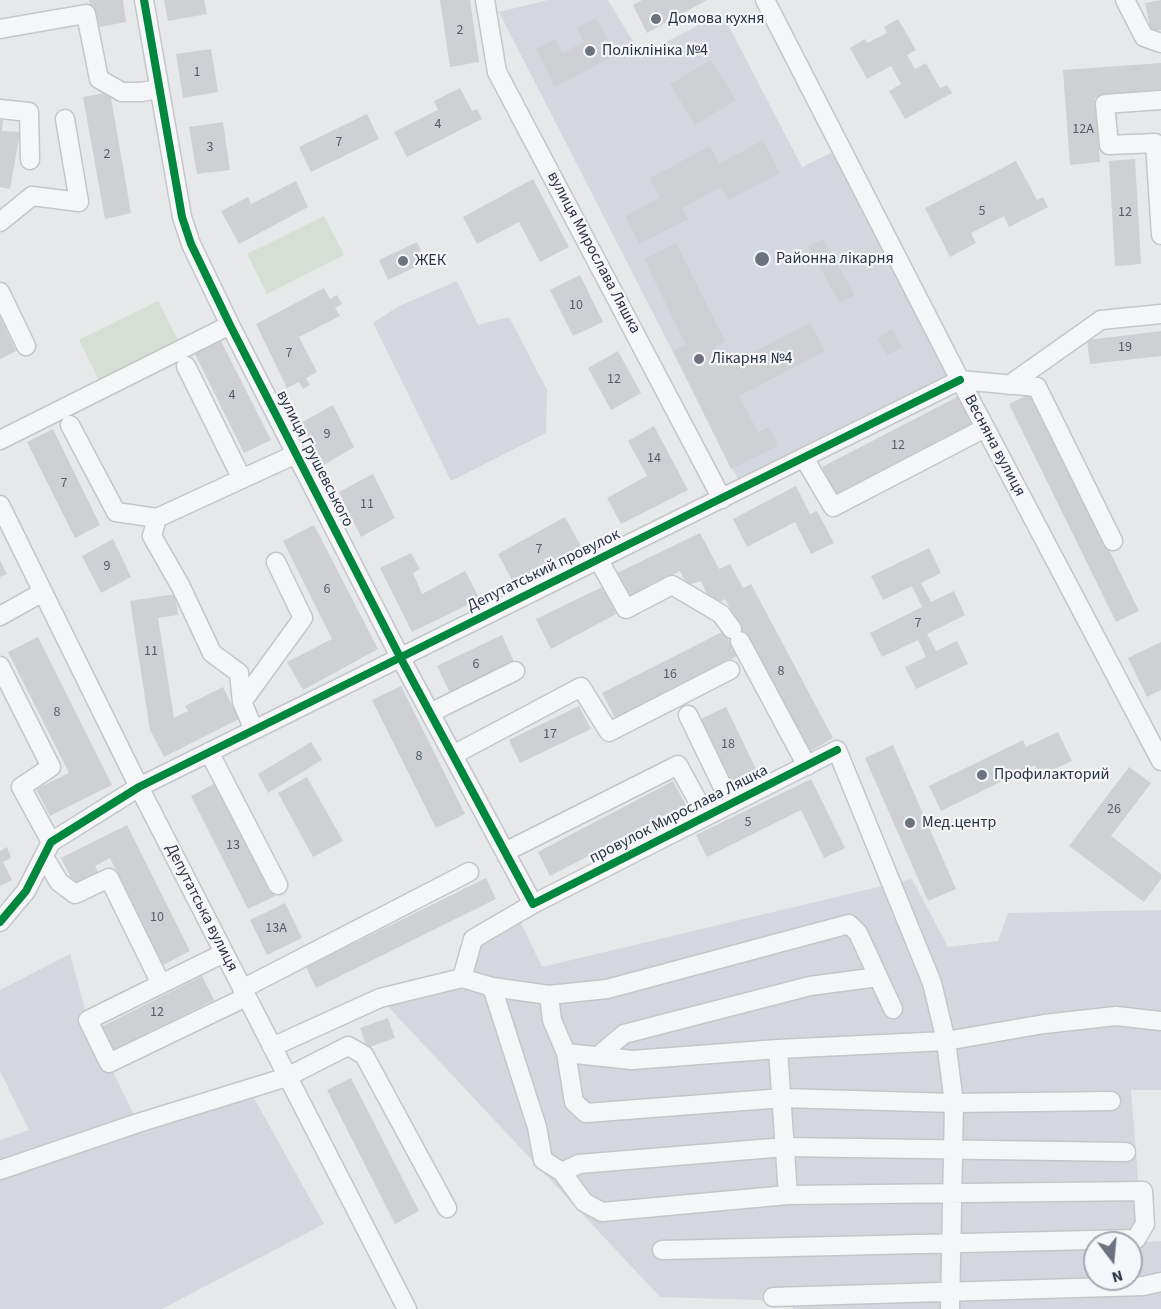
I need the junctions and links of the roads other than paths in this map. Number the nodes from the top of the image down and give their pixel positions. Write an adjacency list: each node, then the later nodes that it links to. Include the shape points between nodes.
1 (144, 0): 7 (street, вулиця Грушевського)
2 (765, 0): 19 (street, Весняна вулиця)
3 (1125, 0): 6 (street, via 1144,37)
4 (488, 1): 27 (street, вулиця Мирослава Ляшка, via 497,72)
5 (0, 29): 7 (street, via 86,14 99,80 122,92)
6 (1161, 43)
7 (159, 88): 16 (street, вулиця Грушевського, via 186,232)
8 (1161, 100): 13 (street, via 1105,104 1109,145 1155,143)
9 (0, 109): 11 (street, via 29,112)
10 (65, 119): 12 (street, via 79,202 32,196)
11 (30, 159)
12 (0, 222)
13 (1161, 235)
14 (0, 292): 17 (street)
15 (1161, 314): 20 (street, via 1101,320)
16 (230, 325): 23 (street); 24 (street, вулиця Грушевського)
17 (26, 346)
18 (186, 366): 26 (street)
19 (960, 380): 20 (street); 22 (street, Весняна вулиця); 25 (street, Депутатський провулок)
20 (1009, 385): 30 (street, via 1037,387)
21 (70, 426): 29 (street, via 116,512)
22 (985, 428): 25 (street, via 833,507); 45 (street, Весняна вулиця)
23 (0, 440)
24 (296, 454): 26 (street); 35 (street, вулиця Грушевського)
25 (804, 458): 27 (street, Депутатський провулок)
26 (242, 479): 29 (street)
27 (722, 499): 31 (street, Депутатський провулок)
28 (0, 505): 33 (street, Депутатська вулиця)
29 (158, 518): 39 (street, via 152,536 212,653 239,673)
30 (1113, 541)
31 (598, 559): 35 (street, Депутатський провулок); 46 (street, via 626,609 672,585 721,614)
32 (276, 562): 39 (street, via 303,618)
33 (43, 592): 34 (street); 47 (street, Депутатська вулиця)
34 (0, 616)
35 (400, 657): 40 (street, вулиця Грушевського); 42 (street, Депутатський провулок)
36 (0, 666): 50 (street, via 51,767 21,787)
37 (730, 670): 44 (street, via 609,732 581,687)
38 (515, 672): 40 (street)
39 (242, 702): 42 (street)
40 (430, 713): 44 (street, вулиця Грушевського)
41 (688, 715): 48 (street)
42 (254, 730): 43 (street, Депутатський провулок)
43 (209, 752): 47 (street, Депутатський провулок); 53 (street)
44 (453, 755): 51 (street, вулиця Грушевського)
45 (1161, 762)
46 (807, 766): 48 (street, провулок Мирослава Ляшка); 65 (street, провулок Мирослава Ляшка, via 837,750 932,983)
47 (139, 787): 50 (street, Депутатський провулок); 56 (street, Депутатська вулиця)
48 (732, 804): 49 (street, провулок Мирослава Ляшка)
49 (706, 816): 51 (street, via 678,765); 54 (street, провулок Мирослава Ляшка)
50 (47, 850): 55 (street, via 26,891); 59 (street, via 59,882 75,894 109,878)
51 (505, 852): 54 (street, вулиця Грушевського)
52 (469, 872): 61 (street)
53 (279, 885)
54 (533, 904): 58 (street, провулок Мирослава Ляшка, via 473,939)
55 (0, 922)
56 (224, 953): 59 (street); 61 (street, Депутатська вулиця)
57 (878, 977): 62 (street, via 858,933 849,924 607,989); 63 (street); 69 (street, via 810,986 624,1034)
58 (462, 978): 60 (street); 66 (street, via 380,998)
59 (161, 984): 61 (street, via 88,1020 109,1063)
60 (492, 987): 62 (street); 78 (street, via 537,1127 543,1160)
61 (244, 993): 66 (street, Депутатська вулиця)
62 (549, 995): 68 (street, via 552,1020)
63 (893, 1009)
64 (1161, 1021): 65 (street, via 1116,1016)
65 (946, 1041): 67 (street); 73 (street)
66 (272, 1047): 70 (street, Депутатська вулиця)
67 (778, 1049): 69 (street, via 632,1060); 71 (street)
68 (566, 1053): 69 (street); 71 (street, via 574,1102 586,1113)
69 (598, 1056)
70 (287, 1077): 77 (street); 81 (street, via 348,1046 364,1055); 87 (street, Депутатська вулиця)
71 (783, 1098): 73 (street); 74 (street)
72 (1110, 1101): 73 (street)
73 (954, 1103): 75 (street)
74 (785, 1147): 75 (street); 78 (street, via 579,1164); 80 (street)
75 (953, 1149): 76 (street); 79 (street)
76 (1126, 1152)
77 (0, 1170)
78 (562, 1172): 80 (street, via 584,1202 603,1212)
79 (952, 1193): 80 (street); 82 (street); 82 (street, via 1143,1191 1146,1224 1136,1239)
80 (788, 1195)
81 (447, 1208)
82 (951, 1243): 83 (street); 86 (street)
83 (662, 1250)
84 (1161, 1282): 86 (street)
85 (772, 1297): 86 (street)
86 (950, 1300)
87 (401, 1304)

